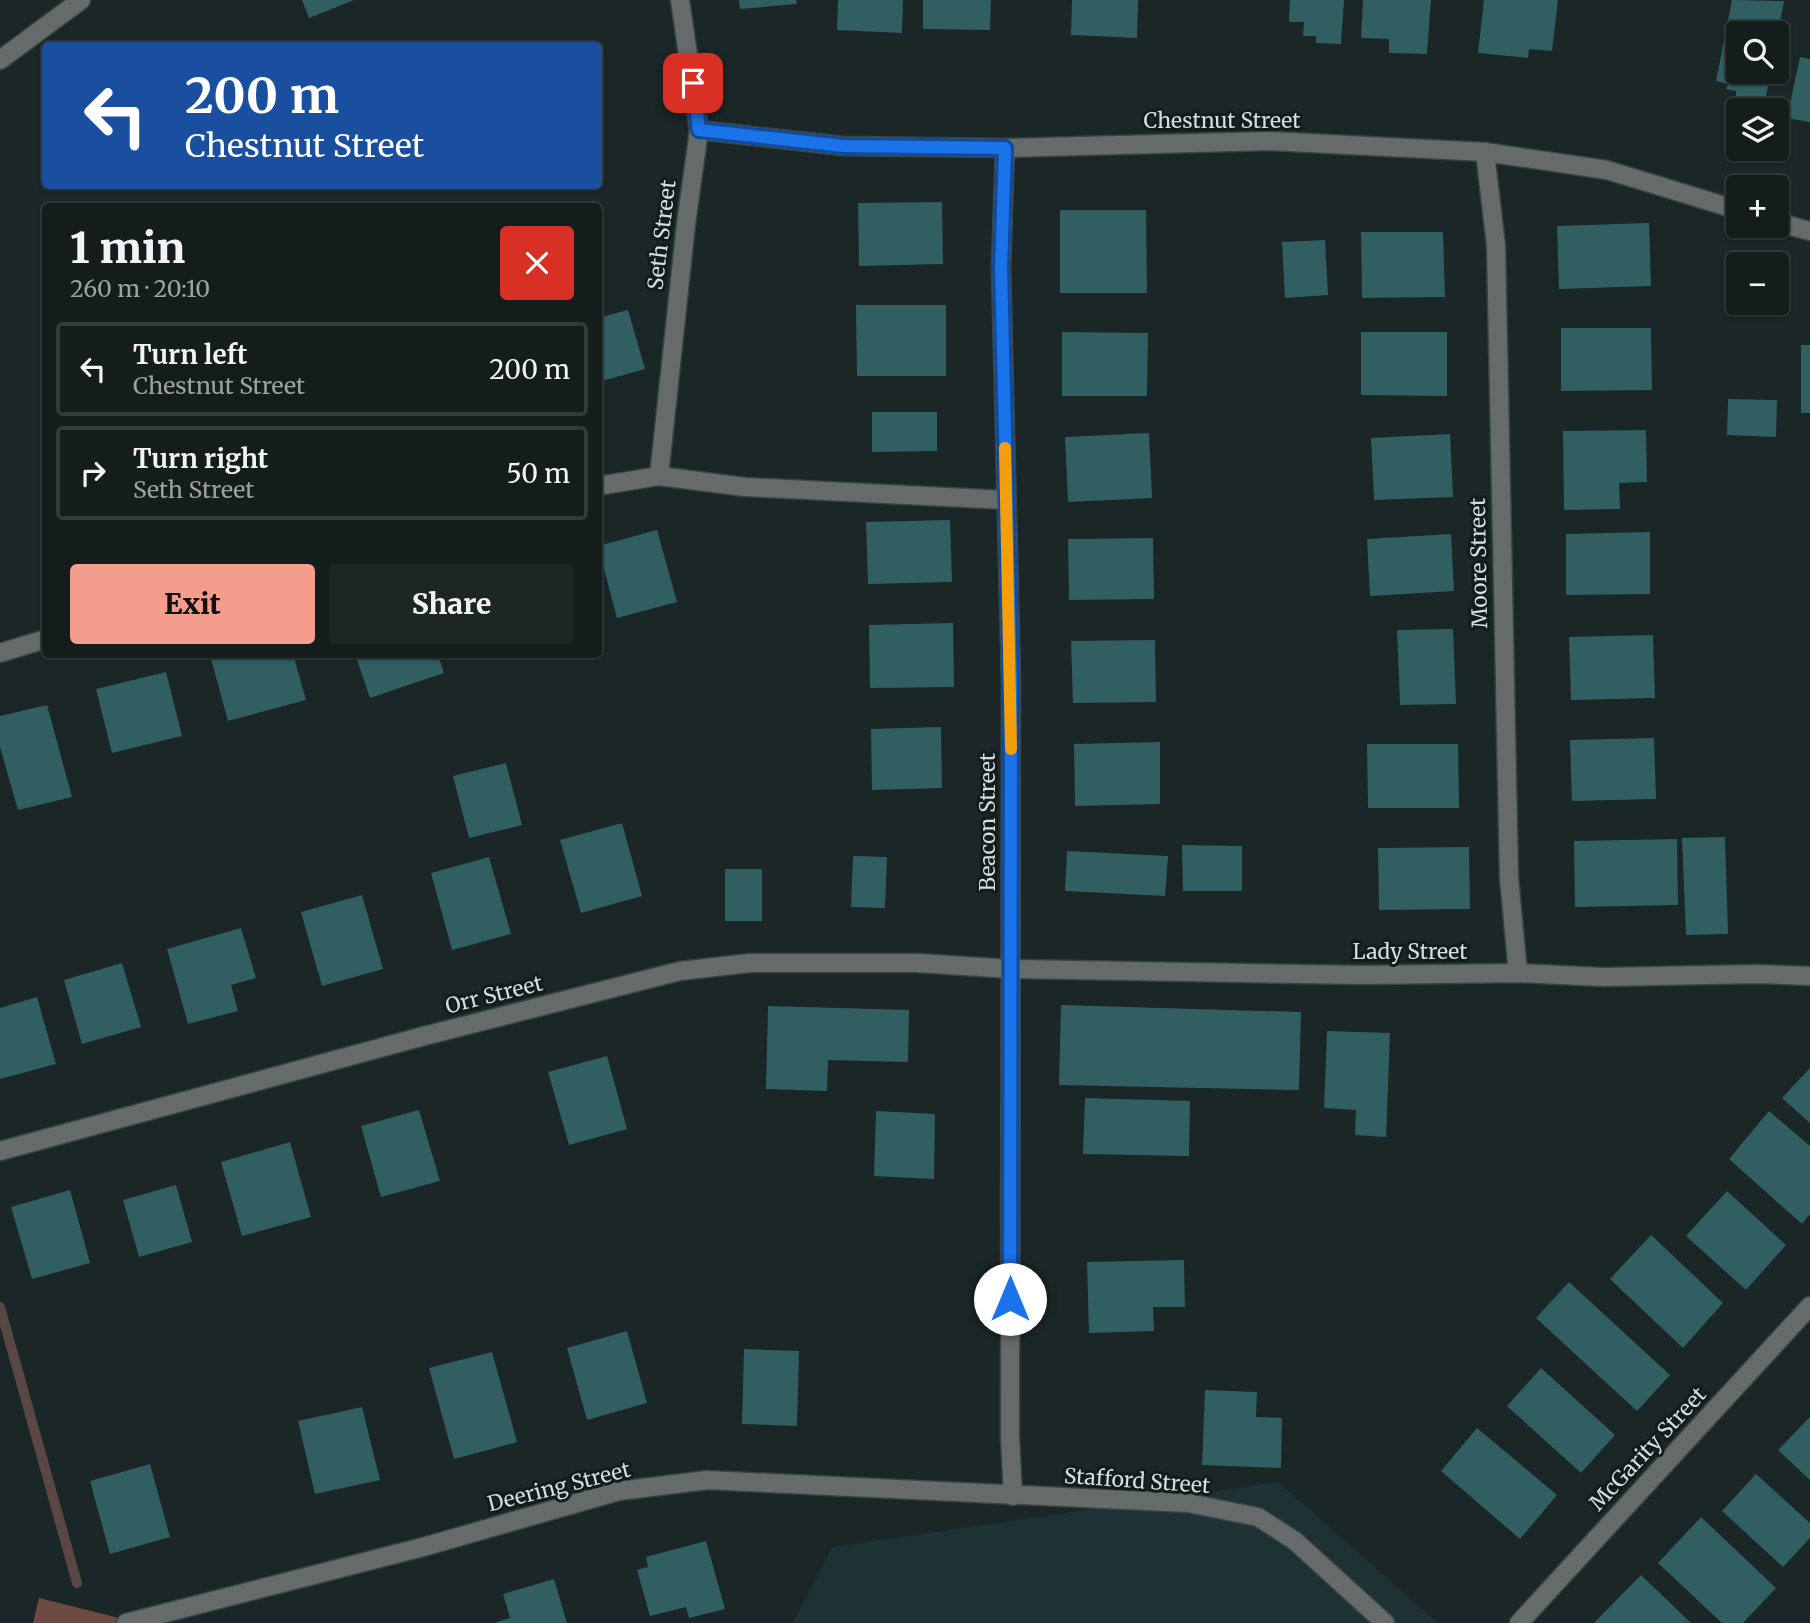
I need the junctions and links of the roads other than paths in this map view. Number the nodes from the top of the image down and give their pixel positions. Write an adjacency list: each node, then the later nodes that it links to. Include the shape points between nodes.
1 (81, 0): 3 (street)
2 (680, 0): 4 (street, Seth Street)
3 (0, 60)
4 (699, 130): 5 (street, Chestnut Street, via 843,146); 10 (street, Seth Street)
5 (1005, 148): 6 (street, Chestnut Street, via 1270,141); 12 (street, Beacon Street, via 1001,268)
6 (1485, 152): 7 (street, Chestnut Street, via 1607,170); 16 (street, Moore Street, via 1496,246 1508,878)
7 (1726, 206)
8 (1789, 225): 9 (street)
9 (1810, 231)
10 (659, 476): 11 (street); 12 (street, via 746,488)
11 (602, 485)
12 (1006, 500): 15 (street, Beacon Street)
13 (42, 640): 14 (street)
14 (0, 653)
15 (1011, 969): 16 (street, Lady Street); 18 (street, Orr Street, via 918,963 750,963 680,971); 20 (street, Beacon Street)
16 (1518, 973): 17 (street, Lady Street)
17 (1810, 976)
18 (0, 1150)
19 (1810, 1306): 24 (street, McGarity Street)
20 (1013, 1496): 21 (street, Deering Street, via 707,1480 619,1492); 23 (street, Stafford Street, via 1188,1503 1258,1517 1295,1541)
21 (159, 1620): 22 (street, Deering Street)
22 (126, 1623)
23 (1385, 1623)
24 (1519, 1623)

